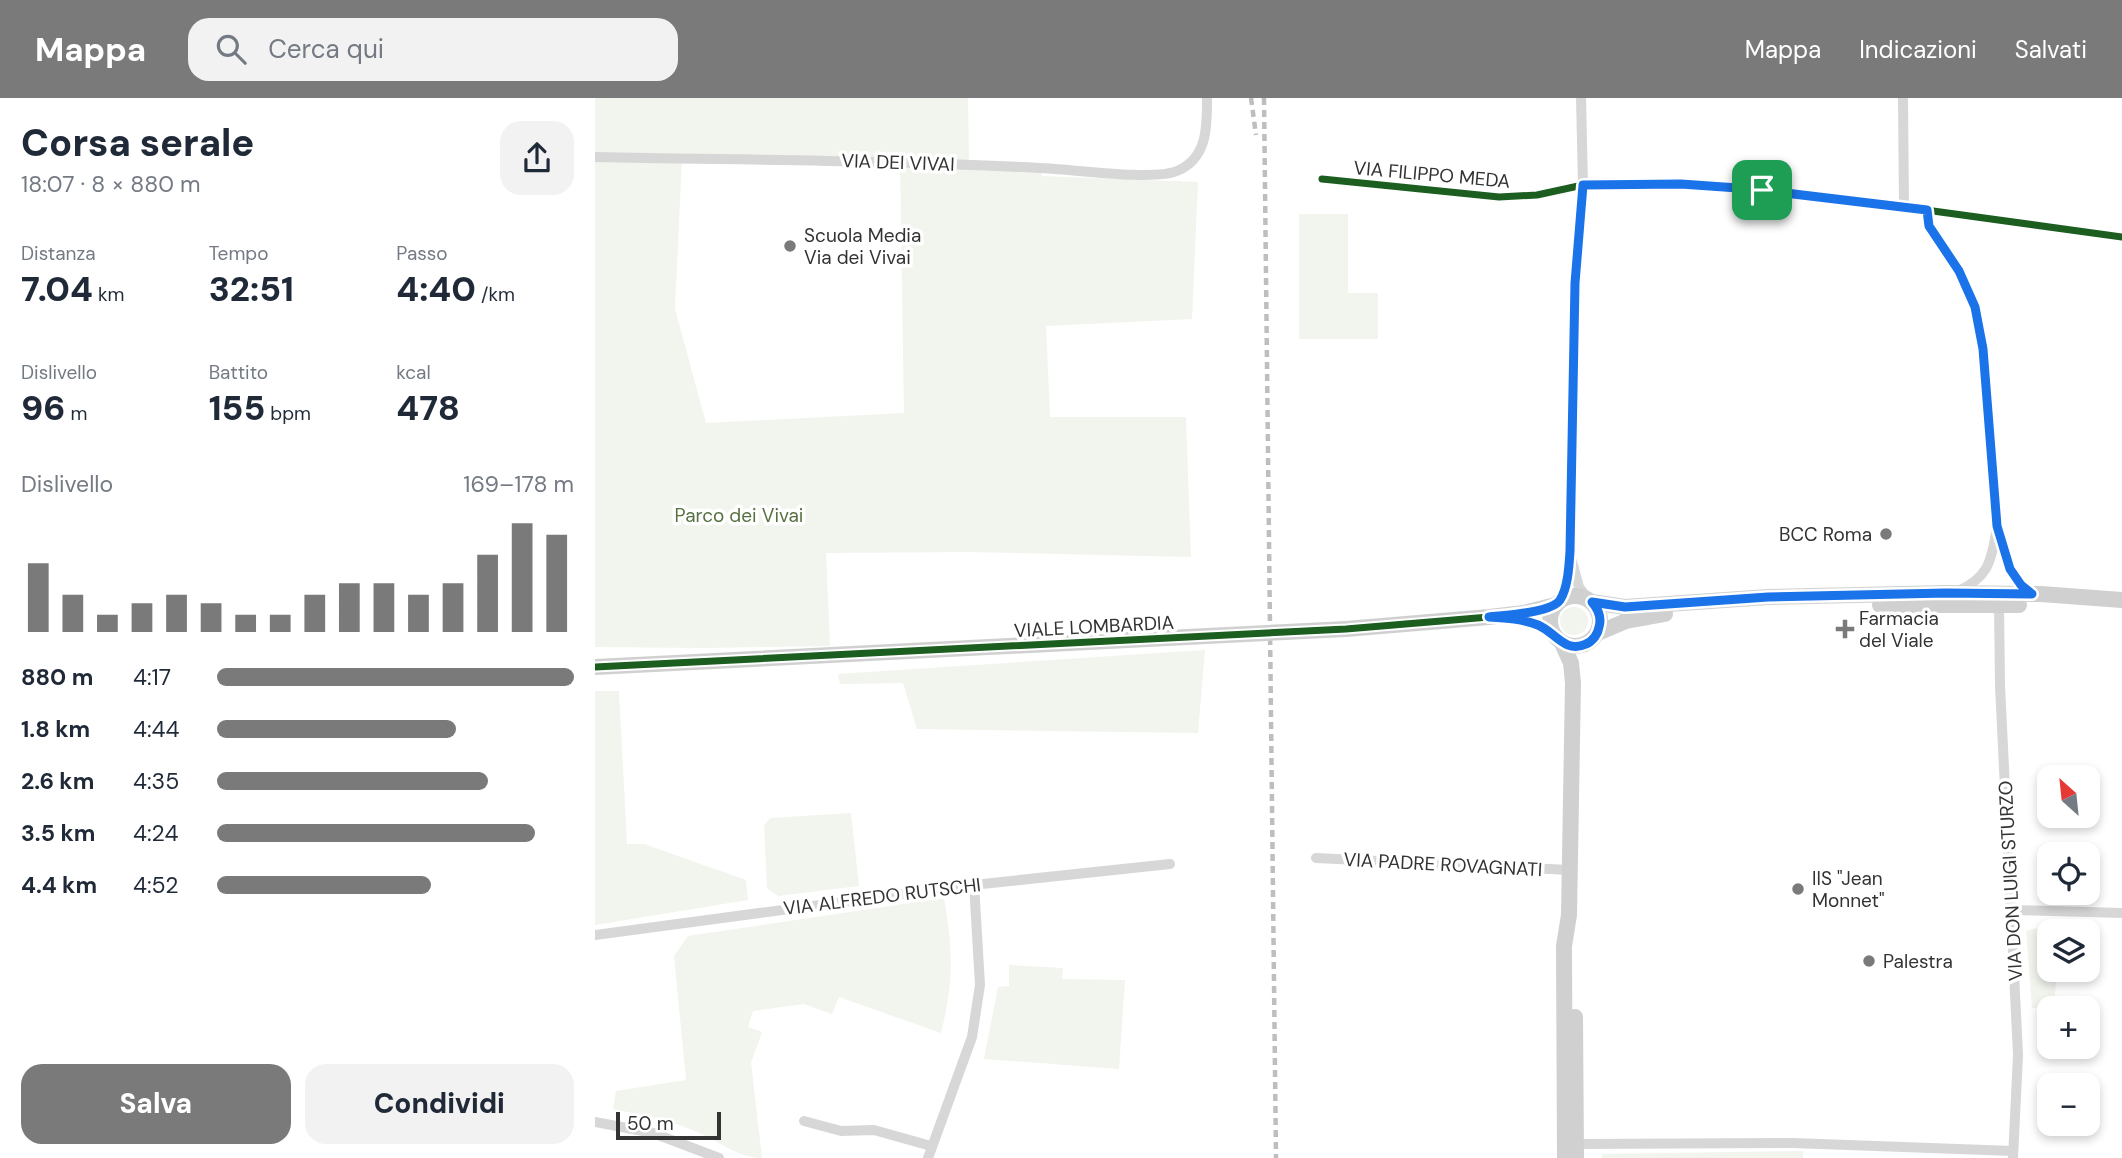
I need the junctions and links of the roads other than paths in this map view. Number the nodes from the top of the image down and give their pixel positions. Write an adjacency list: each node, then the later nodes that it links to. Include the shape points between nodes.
1 (1207, 98): 4 (street, VIA DEI VIVAI, via 1207,132 1196,156 1179,170 1155,175 872,161)
2 (1581, 98): 6 (street)
3 (1903, 98): 7 (street)
4 (595, 157)
5 (1322, 180): 6 (street, VIA FILIPPO MEDA, via 1499,197)
6 (1583, 185): 7 (street, VIA FILIPPO MEDA, via 1724,186); 11 (street, via 1575,283)
7 (1904, 207): 8 (street, VIA FILIPPO MEDA)
8 (1927, 210): 9 (street, VIA FILIPPO MEDA); 10 (street, via 1929,226 1965,281 1980,326)
9 (2122, 237)
10 (1997, 526): 12 (street, via 1986,571); 13 (street, via 2010,569)
11 (1570, 551): 14 (street, via 1576,578); 16 (street)
12 (1955, 593): 13 (main road); 14 (main road, via 1768,597 1625,607)
13 (2032, 594): 15 (main road)
14 (1590, 600): 16 (main road, via 1572,595); 21 (main road, via 1599,613)
15 (2122, 600)
16 (1558, 602): 19 (main road, VIALE LOMBARDIA, via 1531,612); 20 (main road, via 1549,617)
17 (1999, 604): 18 (main road); 21 (main road, via 1715,610 1645,616); 28 (street, VIA DON LUIGI STURZO)
18 (2122, 606)
19 (1489, 617): 20 (main road, VIALE LOMBARDIA, via 1531,622); 22 (main road, VIALE LOMBARDIA, bridge, via 1346,629)
20 (1557, 638): 21 (main road, via 1570,646); 23 (main road, via 1571,663)
21 (1592, 638): 23 (main road, via 1581,653)
22 (595, 669)
23 (1573, 683): 26 (main road)
24 (1316, 858): 26 (street, VIA PADRE ROVAGNATI)
25 (1170, 864): 27 (street, VIA ALFREDO RUTSCHI)
26 (1569, 870): 30 (main road)
27 (974, 884): 31 (street, VIA ALFREDO RUTSCHI); 34 (street, via 980,985 972,1037)
28 (2011, 910): 29 (street); 36 (street, VIA DON LUIGI STURZO, via 2018,1055)
29 (2122, 913)
30 (1569, 915): 35 (main road, via 1575,947); 39 (main road, via 1564,946)
31 (595, 934)
32 (804, 1121): 34 (street, via 841,1131 874,1130)
33 (595, 1122): 37 (street, via 645,1131)
34 (932, 1146): 38 (street)
35 (1576, 1151): 36 (street, via 1793,1143)
36 (2013, 1155)
37 (719, 1158)
38 (928, 1158)
39 (1565, 1158)

